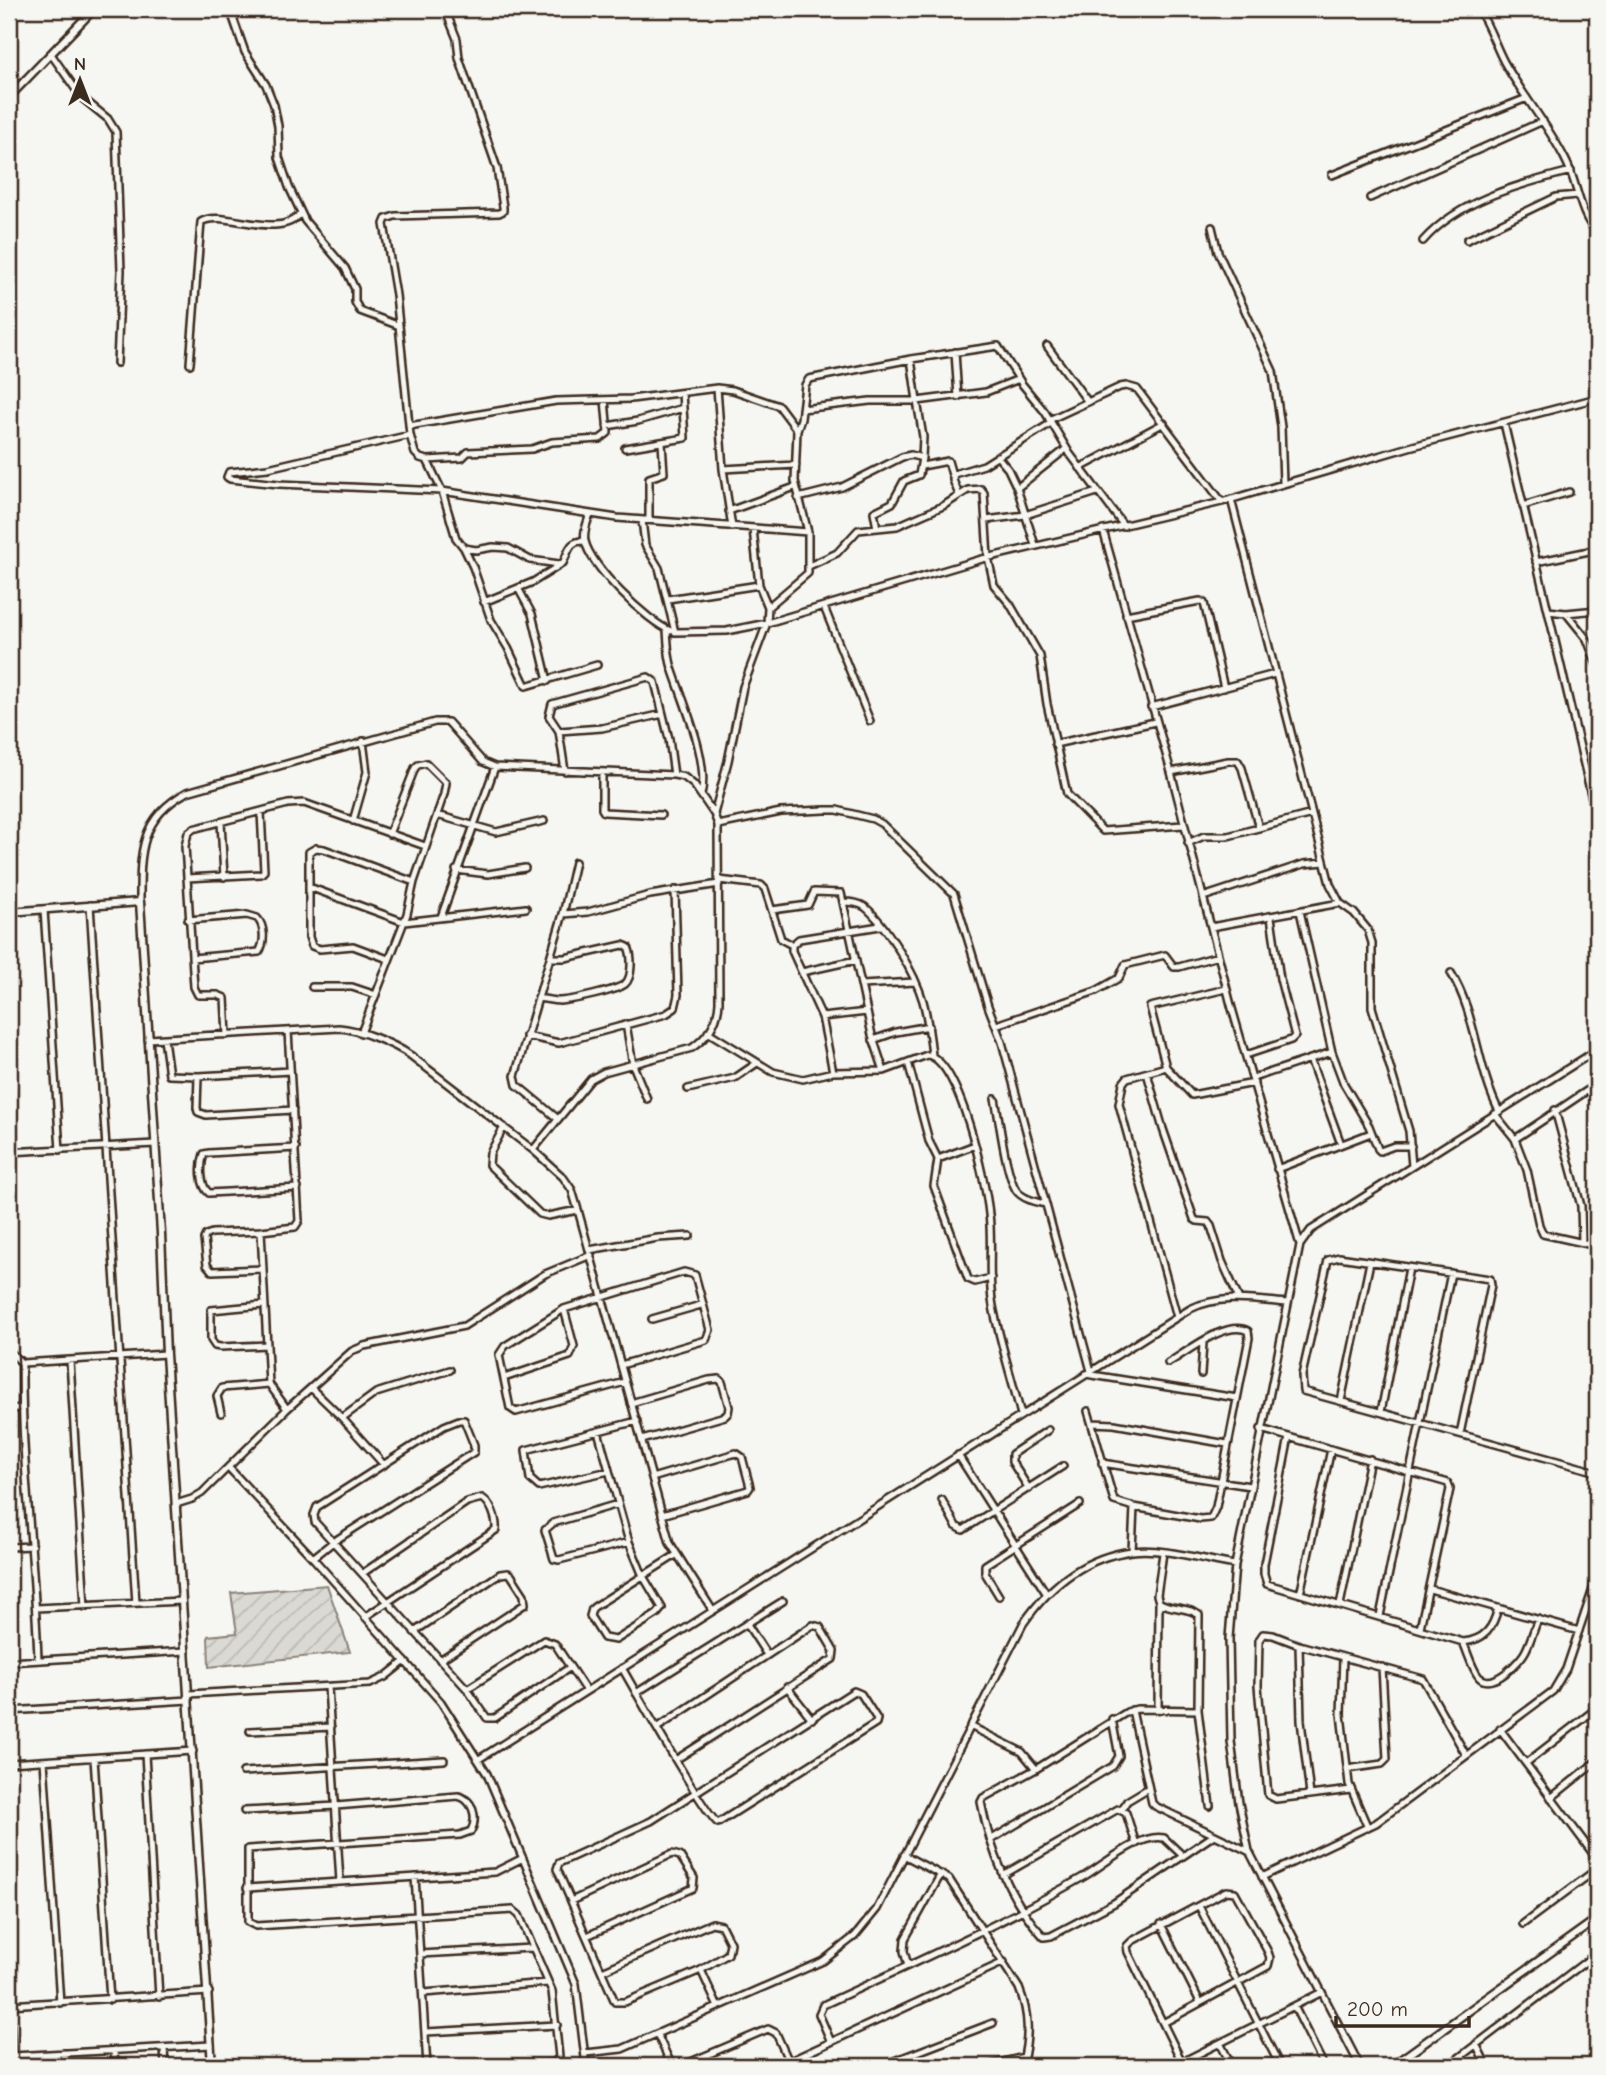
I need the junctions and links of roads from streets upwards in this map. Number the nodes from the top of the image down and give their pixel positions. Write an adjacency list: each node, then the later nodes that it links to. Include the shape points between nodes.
1 (94, 9): 5 (street)
2 (230, 9): 13 (street, via 245,51 274,105 279,158)
3 (445, 9): 18 (street, via 497,168 503,209 499,213 386,219)
4 (1478, 9): 7 (street)
5 (51, 54): 6 (street); 22 (street, via 81,97 108,119 116,132 121,271)
6 (9, 97)
7 (1527, 97): 8 (street); 10 (street)
8 (1543, 121): 9 (street); 12 (street)
9 (1571, 172): 11 (street); 17 (street, via 1528,182 1465,209)
10 (1332, 175)
11 (1578, 195): 15 (street); 16 (street, via 1556,197)
12 (1370, 198)
13 (301, 213): 18 (street, via 345,268 360,311); 23 (street, via 293,222 284,223 211,218 201,222)
14 (1212, 227): 52 (street, via 1218,252 1273,372)
15 (1597, 233)
16 (1467, 240)
17 (1423, 241)
18 (397, 325): 37 (street)
19 (1047, 346): 31 (street)
20 (955, 352): 21 (street); 24 (street, via 998,346); 27 (street)
21 (911, 359): 30 (street); 33 (street, via 809,379)
22 (117, 363)
23 (190, 364)
24 (1019, 379): 27 (street); 34 (street)
25 (718, 388): 26 (street); 39 (street, via 779,406); 50 (street)
26 (682, 393): 29 (street); 32 (street)
27 (958, 397): 30 (street)
28 (1597, 398): 36 (street)
29 (605, 400): 37 (street, via 556,401); 38 (street)
30 (917, 401): 33 (street); 45 (street)
31 (1088, 402): 34 (street); 35 (street, via 1120,387 1132,387)
32 (683, 408): 38 (street); 41 (street, via 686,436)
33 (802, 409): 39 (street)
34 (1050, 421): 43 (street); 44 (street)
35 (1164, 423): 49 (street); 61 (street)
36 (1504, 423): 52 (street); 62 (street)
37 (409, 426): 40 (street)
38 (607, 426): 46 (street, via 606,436 600,439)
39 (797, 430): 47 (street)
40 (410, 435): 46 (street, via 415,453); 55 (street, via 268,468 229,472 227,477 279,484)
41 (662, 443): 42 (street); 66 (street, via 664,473 649,478)
42 (625, 448)
43 (1066, 449): 49 (street); 54 (street)
44 (998, 456): 51 (street); 54 (street)
45 (922, 458): 48 (street); 59 (street, via 902,457 842,487)
46 (427, 460): 55 (street)
47 (796, 465): 50 (street); 53 (street)
48 (922, 466): 51 (street, via 948,461); 70 (street, via 919,475 904,481 892,503 874,512)
49 (1080, 468): 56 (street)
50 (723, 469): 63 (street)
51 (952, 475): 58 (street)
52 (1283, 483): 60 (street)
53 (795, 487): 59 (street); 63 (street)
54 (1017, 488): 65 (street)
55 (442, 491): 64 (street); 76 (street, via 456,538)
56 (1097, 492): 65 (street); 68 (street)
57 (1569, 492): 62 (street)
58 (959, 495): 67 (street, via 981,489); 70 (street, via 897,526)
59 (798, 498): 73 (street)
60 (1231, 499): 61 (street); 97 (street)
61 (1222, 502): 68 (street)
62 (1523, 506): 79 (street)
63 (729, 511): 69 (street)
64 (590, 514): 66 (street); 74 (street)
65 (1025, 515): 67 (street); 75 (street)
66 (646, 520): 69 (street); 84 (street, via 645,545 659,568)
67 (986, 520): 77 (street)
68 (1124, 526): 72 (street)
69 (732, 527): 71 (street)
70 (877, 528): 81 (street, via 858,530 837,554)
71 (753, 529): 73 (street); 82 (street)
72 (1103, 530): 75 (street); 91 (street)
73 (808, 532): 81 (street)
74 (585, 541): 80 (street, via 570,545); 93 (street, via 604,575)
75 (1035, 545): 77 (street)
76 (464, 548): 80 (street, via 500,547 530,560); 85 (street)
77 (988, 557): 87 (street); 106 (street, via 994,585 1040,656)
78 (1597, 558): 79 (street, via 1589,551)
79 (1536, 562): 89 (street)
80 (564, 563): 83 (street)
81 (809, 566): 86 (street, via 805,578)
82 (759, 585): 84 (street); 86 (street)
83 (518, 589): 85 (street); 98 (street, via 532,614)
84 (668, 599): 94 (street)
85 (484, 602): 98 (street, via 526,686)
86 (768, 607): 92 (street)
87 (824, 607): 92 (street); 102 (street)
88 (1597, 610): 90 (street)
89 (1548, 611): 90 (street); 112 (street)
90 (1566, 613): 96 (street, via 1585,636)
91 (1126, 615): 99 (street, via 1202,601); 100 (street)
92 (767, 623): 94 (street, via 727,631); 115 (street, via 743,687)
93 (667, 630): 94 (street); 113 (street, via 672,668 704,773)
94 (675, 632)
95 (597, 665): 98 (street)
96 (1597, 665)
97 (1275, 674): 99 (street); 116 (street)
98 (548, 681)
99 (1224, 688): 100 (street)
100 (1151, 707): 103 (street)
101 (663, 714): 104 (street, via 602,728); 104 (street, via 655,682 643,677 552,704 549,716); 111 (street)
102 (870, 721)
103 (1155, 722): 106 (street); 110 (street)
104 (559, 731): 108 (street)
105 (363, 741): 107 (street, via 444,721 484,762); 120 (street, via 367,772); 141 (street, via 179,796 155,820 142,843)
106 (1055, 744): 124 (street, via 1067,794 1100,830)
107 (495, 767): 108 (street); 125 (street)
108 (565, 771): 109 (street)
109 (602, 772): 111 (street); 118 (street, via 604,812)
110 (1171, 772): 124 (street); 126 (street, via 1238,761)
111 (674, 775): 113 (street, via 690,780)
112 (1594, 789): 119 (street)
113 (702, 795): 115 (street)
114 (261, 812): 120 (street, via 303,803); 122 (street); 134 (street, via 264,871)
115 (714, 814): 123 (street)
116 (1312, 814): 126 (street); 131 (street)
117 (437, 815): 125 (street); 127 (street, via 446,783 431,766 418,765); 129 (street)
118 (661, 815)
119 (1597, 820)
120 (353, 821): 127 (street)
121 (544, 821): 125 (street, via 503,831)
122 (221, 822): 134 (street); 135 (street, via 188,833)
123 (718, 825): 137 (street); 176 (street, via 781,812 825,810 882,824 954,894)
124 (1183, 825): 128 (street)
125 (473, 827): 133 (street)
126 (1259, 828): 128 (street)
127 (389, 834): 129 (street)
128 (1188, 843): 140 (street)
129 (425, 846): 136 (street)
130 (575, 862): 150 (street)
131 (1324, 862): 140 (street, via 1304,864); 143 (street)
132 (525, 868): 133 (street, via 488,874)
133 (456, 870): 151 (street)
134 (223, 877): 135 (street)
135 (187, 878): 153 (street)
136 (414, 882): 138 (street, via 316,848 309,855); 154 (street)
137 (719, 882): 139 (street); 147 (street, via 761,885); 178 (street, via 718,1014)
138 (309, 887): 154 (street); 162 (street, via 312,946 353,946)
139 (675, 890): 150 (street); 174 (street, via 677,1003 666,1014)
140 (1203, 897): 156 (street)
141 (139, 902): 144 (street); 182 (street)
142 (844, 902): 147 (street, via 839,892 814,892 808,905); 155 (street, via 866,908); 157 (street)
143 (1340, 903): 148 (street); 216 (street, via 1368,930 1372,943 1371,1007)
144 (90, 905): 146 (street); 217 (street)
145 (526, 908): 151 (street)
146 (44, 910): 149 (street); 219 (street)
147 (772, 910): 158 (street, via 781,939)
148 (1300, 911): 152 (street); 186 (street)
149 (9, 912)
150 (563, 914): 161 (street)
151 (441, 917): 154 (street)
152 (1271, 917): 156 (street); 188 (street, via 1295,1036)
153 (188, 920): 160 (street); 160 (street, via 247,915 257,918 263,927 259,952)
154 (404, 922): 162 (street)
155 (880, 926): 157 (street); 166 (street, via 900,950)
156 (1211, 928): 159 (street)
157 (850, 932): 158 (street, via 799,939); 163 (street)
158 (792, 945): 164 (street)
159 (1218, 956): 169 (street); 176 (street, via 1179,967 1165,955 1128,964 1119,978 1101,989)
160 (192, 958): 180 (street, via 195,992 225,998)
161 (550, 958): 171 (street); 171 (street, via 623,945 631,953 630,977 619,987 570,999)
162 (388, 959): 170 (street)
163 (856, 960): 164 (street); 167 (street)
164 (802, 972): 173 (street)
165 (1451, 973): 208 (street)
166 (915, 982): 167 (street); 175 (street)
167 (861, 985): 172 (street)
168 (312, 987): 170 (street, via 352,987)
169 (1226, 989): 188 (street); 194 (street, via 1150,1007)
170 (376, 995): 179 (street)
171 (538, 998): 181 (street)
172 (867, 1012): 173 (street); 184 (street)
173 (821, 1017): 197 (street)
174 (626, 1024): 181 (street, via 559,1043); 193 (street)
175 (929, 1026): 184 (street); 187 (street)
176 (996, 1026): 226 (street)
177 (288, 1031): 179 (street, via 339,1028); 180 (street); 195 (street)
178 (708, 1032): 192 (street); 193 (street, via 692,1048)
179 (361, 1033): 210 (street, via 405,1051)
180 (227, 1035): 183 (street)
181 (526, 1036): 209 (street, via 515,1081)
182 (148, 1039): 183 (street); 213 (street)
183 (164, 1039): 199 (street, via 169,1075)
184 (873, 1040): 196 (street)
185 (1597, 1050): 208 (street)
186 (1332, 1052): 189 (street); 211 (street)
187 (932, 1055): 191 (street); 215 (street, via 947,1070 962,1100)
188 (1245, 1055): 200 (street)
189 (1310, 1059): 200 (street); 214 (street)
190 (9, 1060): 221 (street)
191 (908, 1062): 196 (street); 222 (street)
192 (757, 1063): 197 (street, via 803,1079); 202 (street, via 735,1079)
193 (633, 1065): 203 (street); 209 (street, via 591,1079)
194 (1166, 1067): 198 (street); 200 (street, via 1192,1095)
195 (290, 1070): 199 (street); 206 (street)
196 (884, 1071): 197 (street)
197 (833, 1072)
198 (1147, 1073): 240 (street, via 1194,1219 1211,1226); 245 (street, via 1126,1079 1119,1104)
199 (198, 1076): 206 (street, via 197,1108 201,1114)
200 (1253, 1081): 224 (street)
201 (1595, 1085): 205 (street); 207 (street)
202 (688, 1089)
203 (646, 1099)
204 (995, 1099): 226 (street, via 1016,1189)
205 (1597, 1105)
206 (293, 1110): 218 (street)
207 (1555, 1110): 212 (street); 230 (street, via 1581,1206)
208 (1497, 1112): 212 (street); 223 (street)
209 (558, 1119): 220 (street)
210 (504, 1127): 220 (street); 227 (street, via 489,1165 540,1214)
211 (1371, 1133): 214 (street); 216 (street, via 1380,1151)
212 (1515, 1139): 230 (street, via 1541,1230 1552,1237)
213 (155, 1144): 217 (street); 250 (street)
214 (1341, 1144): 224 (street)
215 (975, 1145): 222 (street); 238 (street, via 990,1217)
216 (1411, 1146): 223 (street)
217 (107, 1147): 219 (street); 251 (street)
218 (296, 1148): 225 (street); 225 (street, via 204,1154 203,1185 209,1193)
219 (60, 1150): 221 (street)
220 (533, 1150): 227 (street, via 569,1184)
221 (12, 1152)
222 (938, 1159): 238 (street, via 934,1186 968,1279)
223 (1412, 1166): 231 (street, via 1311,1230)
224 (1277, 1169): 231 (street)
225 (298, 1188): 228 (street, via 298,1225)
226 (1045, 1204): 257 (street)
227 (578, 1210): 233 (street)
228 (261, 1231): 236 (street); 236 (street, via 212,1233 204,1239 208,1269)
229 (690, 1236): 233 (street)
230 (1582, 1242): 232 (street)
231 (1300, 1245): 241 (street)
232 (1597, 1246)
233 (590, 1253): 239 (street); 262 (street, via 545,1274 464,1326 357,1348)
234 (1370, 1262): 235 (street); 264 (street); 264 (street, via 1339,1257 1328,1260 1307,1350 1303,1391)
235 (1409, 1268): 237 (street); 270 (street)
236 (262, 1269): 243 (street)
237 (1451, 1273): 276 (street); 280 (street, via 1489,1278 1492,1283)
238 (991, 1278): 272 (street, via 993,1307)
239 (603, 1297): 242 (street, via 691,1272); 244 (street); 255 (street)
240 (1239, 1298): 241 (street); 245 (street, via 1201,1303)
241 (1287, 1303): 277 (street)
242 (701, 1305): 246 (street); 255 (street, via 710,1330 706,1340)
243 (265, 1306): 248 (street); 248 (street, via 211,1310 211,1340 220,1347)
244 (564, 1309): 259 (street, via 501,1349); 259 (street, via 574,1346 570,1356)
245 (1177, 1317): 257 (street)
246 (652, 1319)
247 (1203, 1343): 254 (street); 258 (street); 263 (street, via 1225,1329 1248,1331)
248 (267, 1345): 261 (street)
249 (9, 1351): 253 (street)
250 (166, 1354): 251 (street); 299 (street)
251 (121, 1357): 252 (street); 327 (street)
252 (70, 1361): 253 (street); 329 (street)
253 (22, 1363): 266 (street)
254 (1168, 1363)
255 (621, 1365): 260 (street)
256 (450, 1370): 273 (street, via 376,1392)
257 (1088, 1373): 263 (street); 272 (street)
258 (1201, 1374)
259 (504, 1378): 260 (street, via 510,1408 522,1412)
260 (625, 1382): 265 (street)
261 (270, 1384): 268 (street); 271 (street, via 222,1388 217,1396)
262 (311, 1388): 268 (street); 273 (street)
263 (1237, 1398): 283 (street)
264 (1341, 1401): 270 (street)
265 (631, 1403): 274 (street); 282 (street, via 709,1380 722,1382 729,1408 725,1416)
266 (21, 1408): 267 (street); 308 (street)
267 (9, 1409)
268 (287, 1409): 290 (street)
269 (1088, 1410): 275 (street)
270 (1381, 1412): 276 (street)
271 (221, 1413)
272 (1021, 1415): 285 (street)
273 (342, 1418): 288 (street)
274 (637, 1421): 279 (street); 282 (street)
275 (1092, 1423): 283 (street); 287 (street)
276 (1420, 1424): 280 (street); 292 (street)
277 (1261, 1429): 281 (street); 296 (street)
278 (1048, 1430): 297 (street, via 1012,1454)
279 (598, 1431): 291 (street); 291 (street, via 528,1449 530,1479 535,1486 544,1487)
280 (1460, 1434): 293 (street)
281 (1289, 1437): 284 (street); 321 (street, via 1264,1574 1268,1584)
282 (642, 1440): 294 (street)
283 (1227, 1444): 295 (street)
284 (1331, 1449): 286 (street); 321 (street)
285 (958, 1455): 303 (street); 332 (street)
286 (1370, 1459): 292 (street); 328 (street)
287 (1102, 1463): 295 (street); 302 (street, via 1111,1497)
288 (384, 1465): 305 (street, via 315,1511 315,1522); 305 (street, via 459,1420 464,1420 474,1445 469,1456)
289 (1063, 1466): 297 (street)
290 (229, 1468): 299 (street, via 192,1499); 313 (street)
291 (609, 1471): 300 (street)
292 (1410, 1471): 319 (street, via 1445,1480 1450,1487); 333 (street)
293 (1597, 1472)
294 (652, 1478): 304 (street); 304 (street, via 736,1453 742,1457 750,1481 748,1490)
295 (1220, 1482): 296 (street); 302 (street, via 1211,1518)
296 (1250, 1486): 314 (street)
297 (1029, 1489): 303 (street)
298 (942, 1500): 303 (street, via 963,1530)
299 (176, 1504): 323 (street)
300 (618, 1504): 306 (street); 306 (street, via 554,1523 545,1534 554,1559 559,1560)
301 (1080, 1504): 307 (street)
302 (1134, 1507): 310 (street)
303 (995, 1510): 307 (street)
304 (662, 1515): 312 (street)
305 (334, 1542): 313 (street); 315 (street)
306 (629, 1542): 316 (street)
307 (1016, 1544): 320 (street); 322 (street, via 985,1565)
308 (32, 1546): 309 (street); 330 (street)
309 (9, 1547)
310 (1132, 1551): 311 (street); 320 (street, via 1084,1566)
311 (1163, 1553): 314 (street); 326 (street)
312 (676, 1555): 316 (street); 332 (street)
313 (313, 1558): 334 (street)
314 (1235, 1565): 400 (street, via 1229,1638 1231,1741)
315 (363, 1573): 325 (street); 325 (street, via 467,1502 482,1498 488,1502 496,1530)
316 (643, 1576): 316 (street, via 592,1609 590,1616 608,1640 616,1640 660,1611 661,1604)
317 (1597, 1577): 318 (street)
318 (1596, 1584): 338 (street)
319 (1430, 1589): 331 (street); 337 (street)
320 (1046, 1593): 366 (street, via 1023,1624)
321 (1300, 1594): 328 (street)
322 (999, 1596)
323 (182, 1601): 327 (street); 342 (street)
324 (783, 1601): 336 (street)
325 (386, 1602): 334 (street); 339 (street)
326 (1159, 1602): 359 (street); 361 (street, via 1199,1615)
327 (136, 1603): 329 (street)
328 (1340, 1605): 333 (street)
329 (85, 1607): 330 (street)
330 (36, 1608): 345 (street)
331 (1498, 1608): 335 (street); 340 (street, via 1485,1635)
332 (713, 1611): 351 (street)
333 (1380, 1616): 337 (street)
334 (365, 1617): 347 (street)
335 (1538, 1619): 338 (street); 340 (street, via 1524,1654 1495,1680 1481,1679)
336 (747, 1624): 343 (street); 356 (street)
337 (1420, 1628): 340 (street)
338 (1579, 1631): 369 (street, via 1563,1677 1553,1691)
339 (414, 1632): 346 (street); 346 (street, via 500,1574 511,1575 524,1595 524,1604)
340 (1463, 1642)
341 (1299, 1645): 344 (street); 389 (street, via 1301,1721); 389 (street, via 1263,1634 1258,1686 1268,1795 1276,1800)
342 (186, 1651): 345 (street); 357 (street)
343 (767, 1655): 353 (street, via 813,1625 820,1627 834,1651 833,1659); 368 (street)
344 (1343, 1657): 349 (street); 384 (street)
345 (38, 1660): 348 (street)
346 (440, 1660): 354 (street)
347 (405, 1661): 352 (street, via 375,1682); 375 (street, via 441,1702)
348 (9, 1662)
349 (1382, 1667): 373 (street, via 1426,1682); 384 (street, via 1387,1759 1382,1764)
350 (569, 1668): 354 (street, via 555,1644 544,1640); 354 (street, via 495,1718 488,1718); 355 (street)
351 (622, 1668): 355 (street); 356 (street)
352 (328, 1687): 357 (street); 367 (street)
353 (787, 1687): 364 (street); 376 (street)
354 (467, 1689)
355 (586, 1691): 375 (street)
356 (636, 1693): 368 (street)
357 (189, 1697): 362 (street); 371 (street)
358 (1597, 1708): 363 (street)
359 (1158, 1709): 360 (street); 361 (street)
360 (1132, 1710): 365 (street); 386 (street)
361 (1198, 1710): 391 (street)
362 (9, 1711)
363 (1595, 1715): 381 (street)
364 (812, 1719): 388 (street); 388 (street, via 854,1691 877,1718 876,1723 721,1822 712,1820)
365 (1112, 1719): 383 (street); 397 (street, via 1119,1756 1113,1766)
366 (970, 1726): 383 (street, via 1022,1752); 401 (street)
367 (331, 1727): 370 (street); 382 (street)
368 (657, 1728): 376 (street)
369 (1500, 1729): 373 (street); 381 (street)
370 (250, 1731)
371 (193, 1751): 372 (street); 432 (street)
372 (145, 1754): 374 (street); 434 (street)
373 (1466, 1755): 395 (street)
374 (94, 1758): 378 (street); 435 (street)
375 (478, 1759): 403 (street)
376 (677, 1759): 388 (street)
377 (444, 1760): 382 (street)
378 (44, 1761): 380 (street); 437 (street)
379 (1597, 1761): 390 (street)
380 (9, 1763)
381 (1526, 1763): 390 (street)
382 (333, 1767): 385 (street); 392 (street)
383 (1036, 1769): 397 (street, via 981,1799)
384 (1347, 1769): 387 (street)
385 (243, 1772)
386 (1147, 1788): 393 (street); 396 (street, via 1155,1807)
387 (1350, 1790): 389 (street); 395 (street)
388 (697, 1793): 412 (street, via 651,1821 561,1861 557,1869)
389 (1310, 1795)
390 (1551, 1798): 404 (street)
391 (1210, 1806)
392 (336, 1807): 394 (street); 398 (street); 398 (street, via 463,1796 470,1802 475,1821 471,1830 460,1835)
393 (1122, 1809): 399 (street); 407 (street)
394 (244, 1811)
395 (1368, 1828): 409 (street)
396 (1214, 1835): 400 (street); 402 (street)
397 (992, 1839): 407 (street)
398 (338, 1843): 410 (street); 411 (street, via 248,1849)
399 (1136, 1844): 402 (street, via 1164,1838); 414 (street)
400 (1249, 1851): 409 (street)
401 (904, 1854): 406 (street); 440 (street, via 872,1917 841,1949)
402 (1183, 1856): 414 (street, via 1114,1903 1049,1938 1042,1936)
403 (523, 1858): 408 (street, via 495,1872); 454 (street, via 576,1984)
404 (1597, 1859)
405 (1597, 1869): 418 (street)
406 (941, 1874): 419 (street, via 951,1881); 425 (street, via 904,1943)
407 (1003, 1875): 414 (street)
408 (415, 1877): 410 (street); 415 (street)
409 (1262, 1877): 431 (street)
410 (340, 1882): 411 (street)
411 (247, 1888): 415 (street, via 248,1922 256,1926)
412 (571, 1900): 420 (street); 420 (street, via 671,1854 680,1856 694,1878 693,1888)
413 (1199, 1906): 417 (street); 429 (street); 429 (street, via 1226,1891 1235,1892 1268,1952 1265,1970)
414 (1022, 1909): 419 (street)
415 (418, 1916): 421 (street, via 513,1910); 423 (street)
416 (1597, 1919): 480 (street)
417 (1161, 1924): 436 (street); 441 (street, via 1127,1946)
418 (1523, 1924)
419 (981, 1929): 424 (street); 425 (street)
420 (587, 1937): 427 (street)
421 (532, 1948): 423 (street); 428 (street)
422 (1597, 1953): 449 (street)
423 (420, 1954): 433 (street)
424 (1003, 1962): 447 (street); 457 (street, via 1027,2008)
425 (908, 1966): 447 (street, via 823,2005 819,2014)
426 (701, 1970): 427 (street, via 622,2003 613,1999); 427 (street, via 730,1950 719,1923); 440 (street)
427 (602, 1971)
428 (548, 1983): 433 (street); 444 (street)
429 (1238, 1984): 436 (street); 443 (street)
430 (9, 1992): 438 (street)
431 (1322, 1992): 439 (street); 479 (street)
432 (208, 1993): 434 (street); 450 (street)
433 (423, 1993): 445 (street)
434 (159, 1997): 435 (street)
435 (110, 2000): 437 (street)
436 (1200, 2002): 441 (street)
437 (60, 2003): 438 (street)
438 (9, 2005): 455 (street)
439 (1294, 2006): 443 (street); 478 (street)
440 (718, 2007): 446 (street)
441 (1163, 2022): 459 (street)
442 (993, 2023): 456 (street)
443 (1258, 2024): 448 (street); 477 (street)
444 (557, 2025): 445 (street); 466 (street, via 557,2061)
445 (426, 2032): 465 (street)
446 (657, 2034): 454 (street, via 617,2051); 468 (street)
447 (831, 2042): 458 (street)
448 (1220, 2043): 459 (street); 476 (street)
449 (1476, 2044): 481 (street); 482 (street)
450 (211, 2045): 451 (street); 464 (street)
451 (163, 2048): 452 (street); 463 (street)
452 (114, 2050): 453 (street); 462 (street)
453 (64, 2053): 455 (street); 461 (street)
454 (586, 2053): 467 (street)
455 (13, 2056): 460 (street)
456 (903, 2057): 471 (street); 472 (street)
457 (1024, 2057): 473 (street); 474 (street)
458 (789, 2062): 469 (street, via 776,2033 768,2029); 470 (street)
459 (1182, 2062): 475 (street)
460 (13, 2066)
461 (64, 2066)
462 (115, 2066)
463 (165, 2066)
464 (212, 2066)
465 (427, 2066)
466 (520, 2066)
467 (586, 2066)
468 (672, 2066)
469 (681, 2066)
470 (779, 2066)
471 (881, 2066)
472 (907, 2066)
473 (985, 2066)
474 (1022, 2066)
475 (1174, 2066)
476 (1232, 2066)
477 (1280, 2066)
478 (1324, 2066)
479 (1360, 2066)
480 (1392, 2066)
481 (1448, 2066)
482 (1487, 2066)

